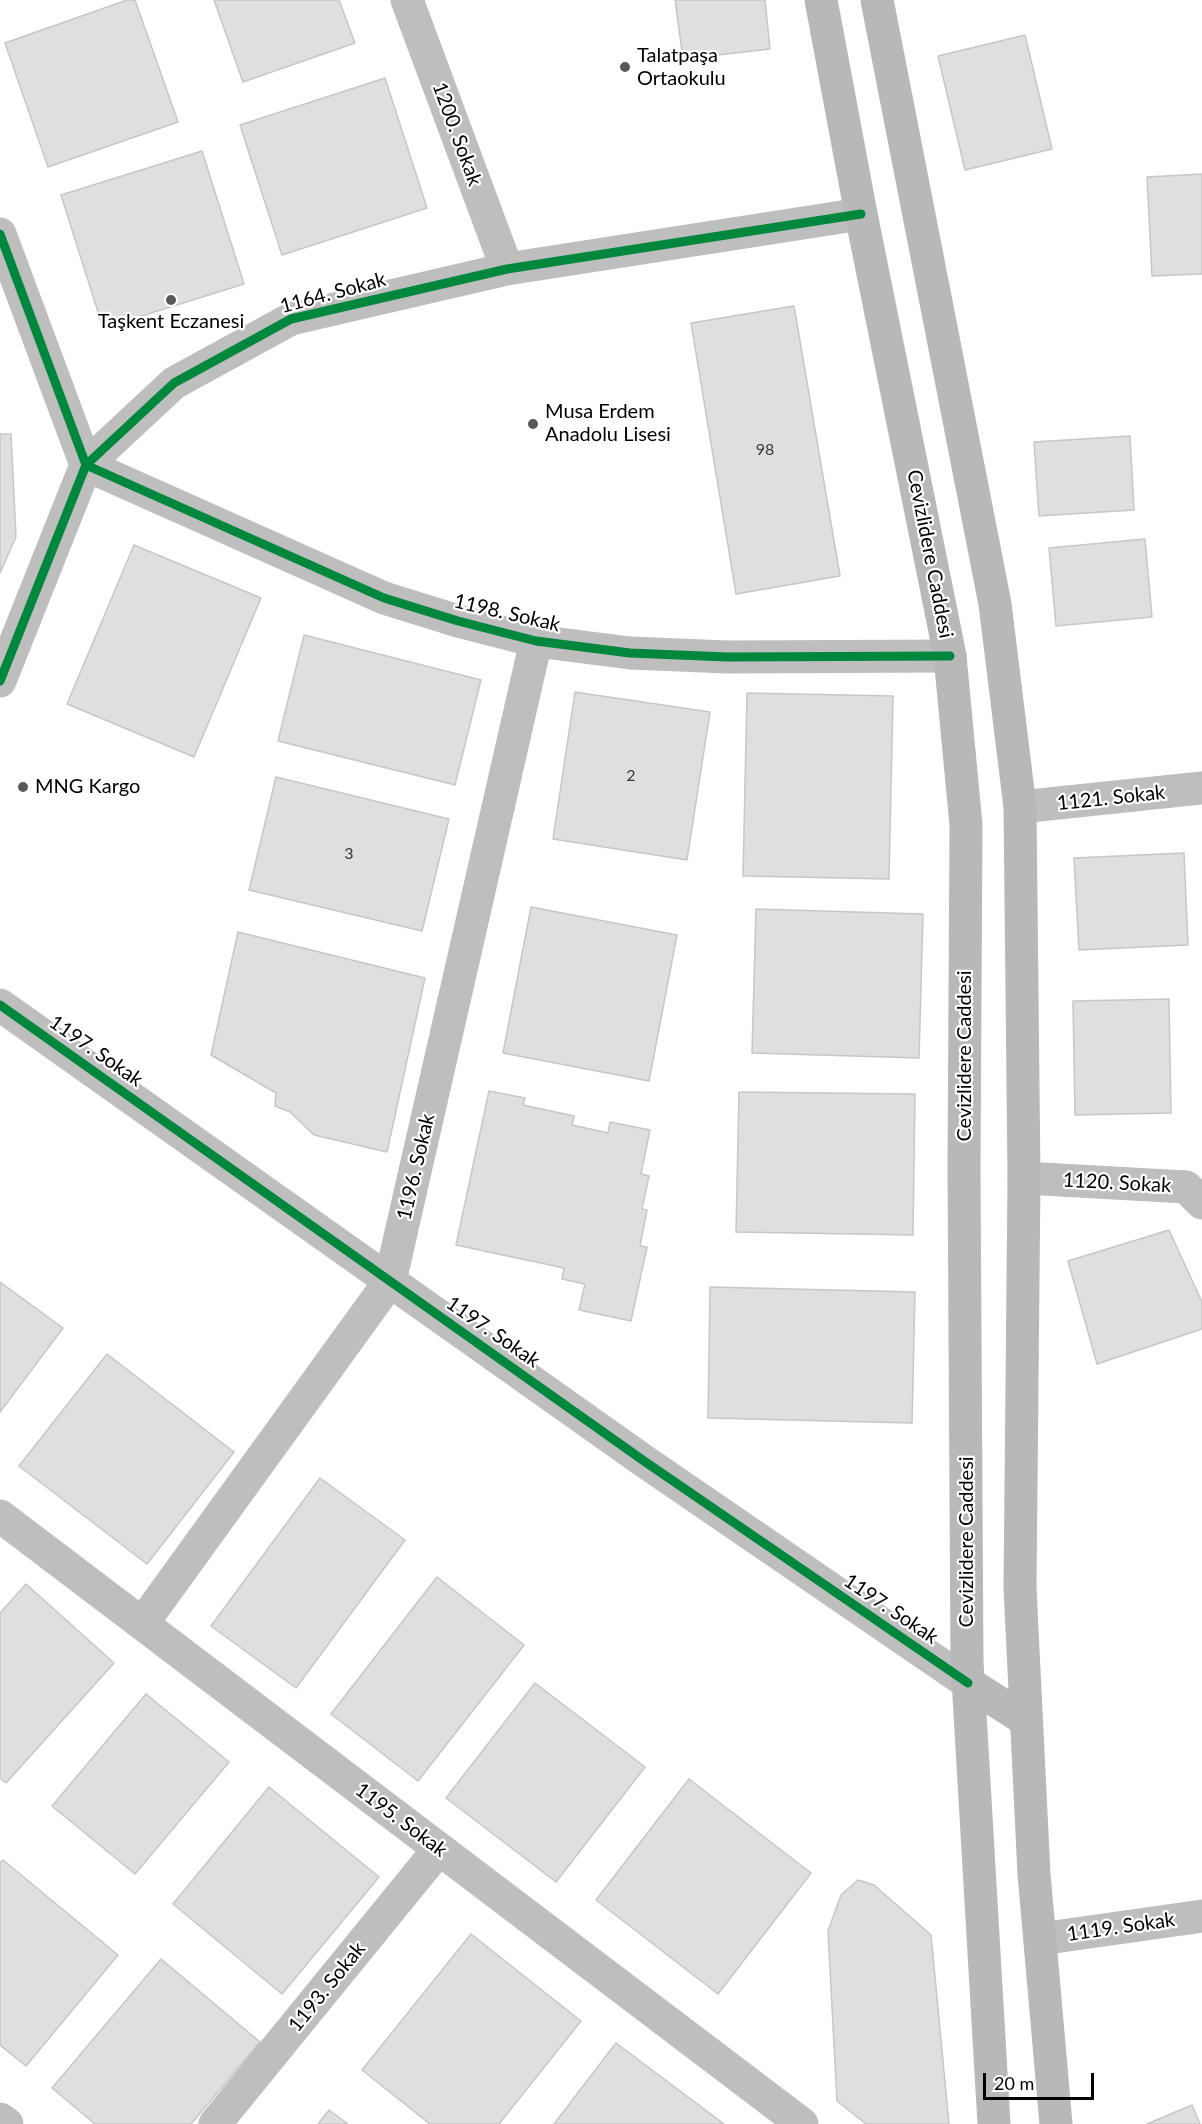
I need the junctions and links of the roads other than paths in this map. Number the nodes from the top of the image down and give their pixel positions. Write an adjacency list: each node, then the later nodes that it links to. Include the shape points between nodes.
1 (407, 0): 6 (street, 1200. Sokak)
2 (820, 0): 4 (main road, Cevizlidere Caddesi)
3 (877, 0): 12 (main road, via 995,604)
4 (861, 214): 6 (street, 1164. Sokak); 9 (main road, Cevizlidere Caddesi)
5 (0, 234): 7 (street)
6 (507, 269): 7 (street, 1164. Sokak, via 291,319 174,383)
7 (86, 465): 8 (street, 1198. Sokak, via 384,598); 10 (street, 1164. Sokak)
8 (536, 641): 9 (street, 1198. Sokak, via 630,653 728,657); 16 (street, 1196. Sokak)
9 (950, 656): 19 (main road, Cevizlidere Caddesi, via 966,825)
10 (0, 681)
11 (1202, 788): 12 (street, 1121. Sokak)
12 (1020, 807): 14 (main road)
13 (0, 1005): 16 (street, 1197. Sokak)
14 (1024, 1178): 15 (street, 1120. Sokak, via 1186,1187); 20 (main road, via 1020,1588)
15 (1202, 1203)
16 (390, 1281): 18 (street, 1196. Sokak); 19 (street, 1197. Sokak)
17 (1, 1517): 18 (street, 1195. Sokak)
18 (142, 1624): 21 (street, 1195. Sokak)
19 (968, 1683): 20 (main road); 28 (main road, Cevizlidere Caddesi)
20 (1026, 1720): 23 (main road)
21 (439, 1849): 26 (street, 1193. Sokak); 27 (street, 1195. Sokak)
22 (1202, 1916): 23 (street, 1119. Sokak)
23 (1040, 1939): 29 (main road)
24 (0, 2119): 25 (street)
25 (7, 2124)
26 (215, 2124)
27 (802, 2124)
28 (994, 2124)
29 (1056, 2124)

